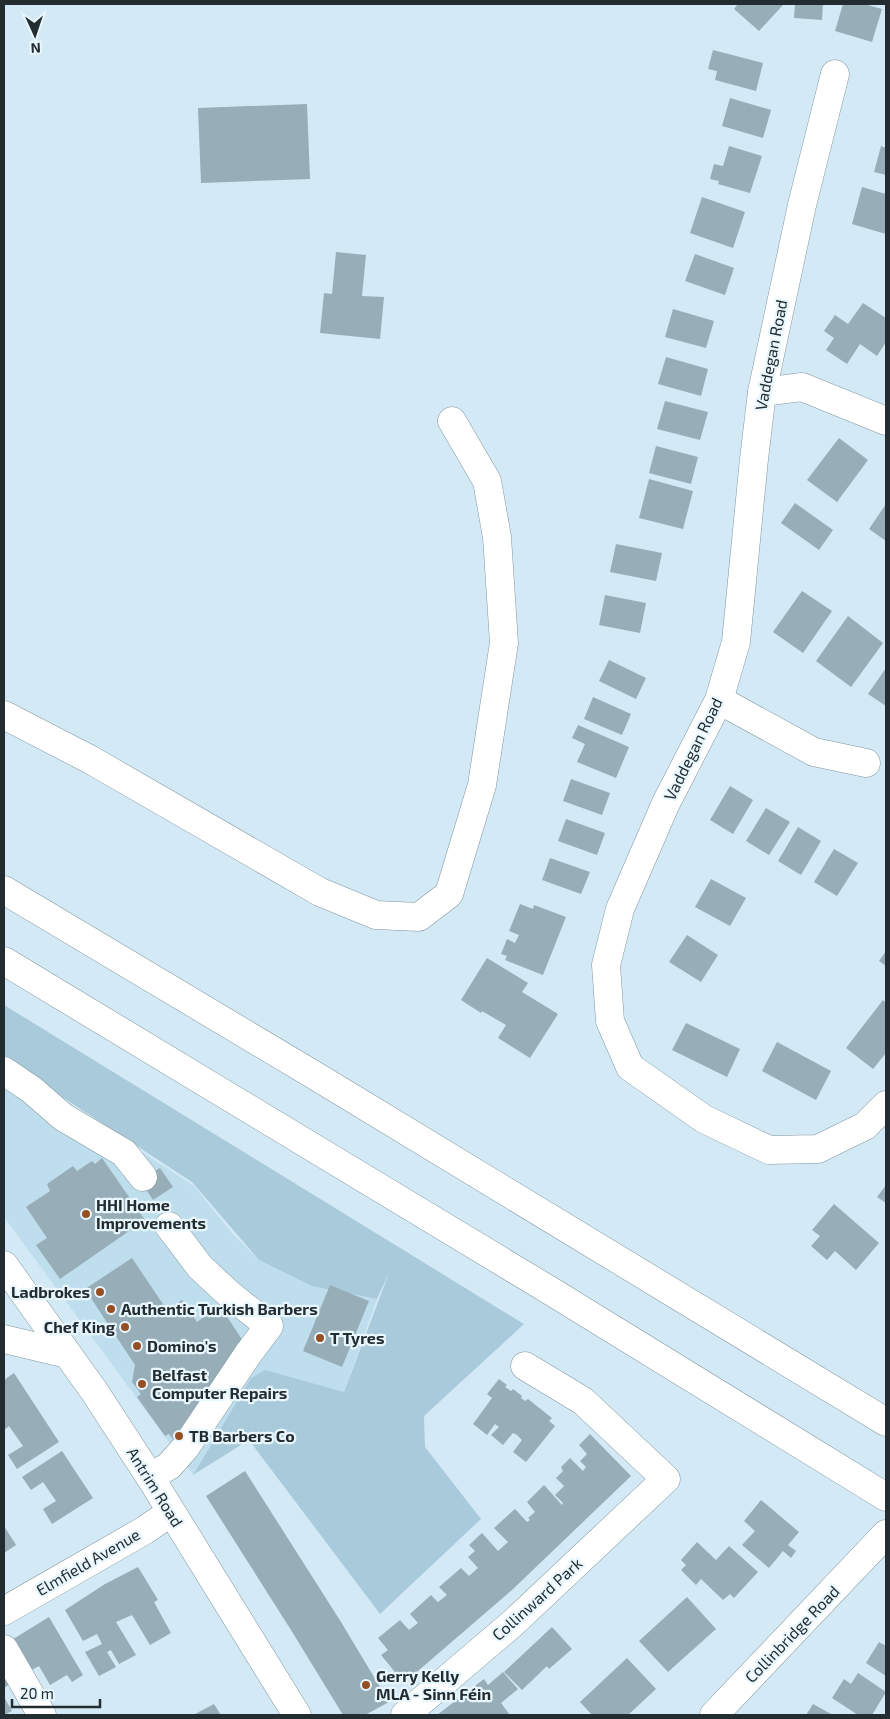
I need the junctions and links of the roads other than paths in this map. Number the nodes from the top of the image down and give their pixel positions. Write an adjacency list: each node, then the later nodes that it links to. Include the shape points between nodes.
1 (835, 74): 2 (main road, Vaddegan Road, via 802,205)
2 (762, 392): 3 (main road, via 802,387); 5 (main road, Vaddegan Road, via 736,642)
3 (886, 420)
4 (452, 421): 6 (main road, via 487,481 497,537 504,643 482,785 449,894 419,917 376,915 320,892 91,760)
5 (719, 700): 7 (main road, via 814,752); 11 (main road, Vaddegan Road, via 666,803 620,909 606,965 610,1021 630,1067 704,1119 769,1150 818,1149 865,1126)
6 (4, 715)
7 (866, 763)
8 (4, 890): 18 (main road)
9 (4, 961): 20 (main road)
10 (4, 1071): 12 (main road, via 63,1117 124,1153)
11 (886, 1105)
12 (144, 1177)
13 (169, 1226): 19 (main road, via 200,1267 269,1326 186,1448 169,1466)
14 (4, 1265): 16 (main road, Antrim Road)
15 (4, 1339): 16 (main road)
16 (67, 1354): 19 (main road, Antrim Road)
17 (525, 1366): 27 (main road, Collinward Park, via 583,1401 666,1479 513,1622)
18 (886, 1422)
19 (150, 1477): 21 (main road, Antrim Road)
20 (886, 1497)
21 (172, 1512): 23 (main road, Elmfield Avenue); 26 (main road, Antrim Road)
22 (878, 1543): 28 (main road, Collinbridge Road)
23 (4, 1611)
24 (4, 1649): 25 (main road)
25 (42, 1715)
26 (297, 1715)
27 (405, 1715)
28 (714, 1715)

